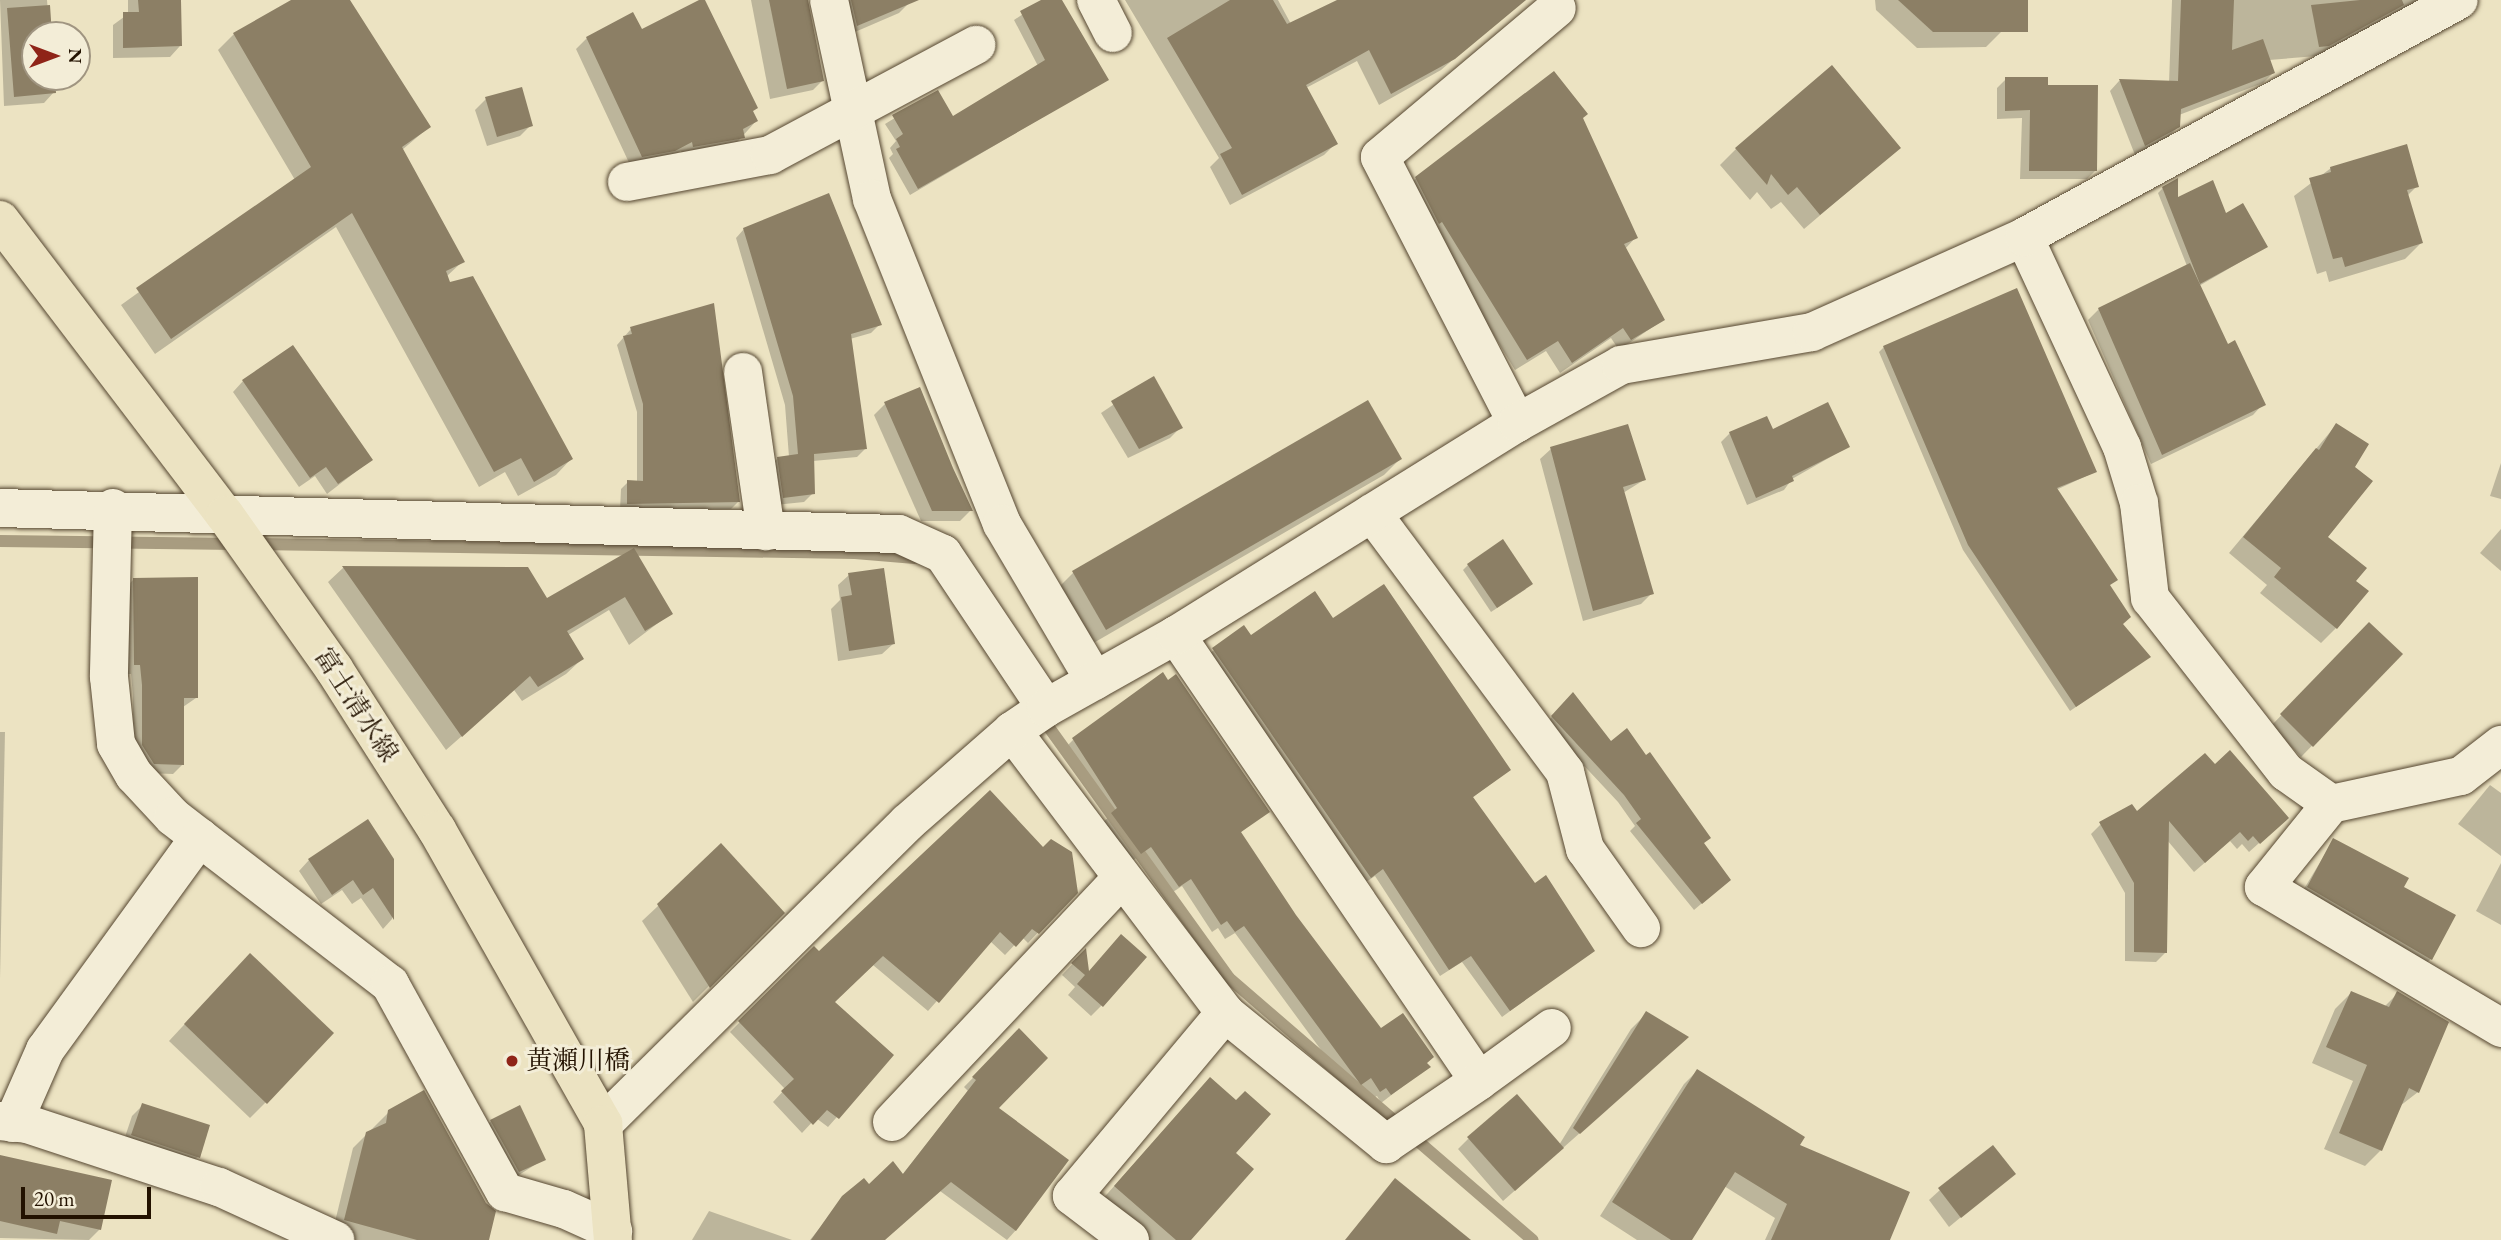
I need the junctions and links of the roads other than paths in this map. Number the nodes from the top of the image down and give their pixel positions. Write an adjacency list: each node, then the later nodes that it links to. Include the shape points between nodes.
1 (829, 0): 5 (street)
2 (2459, 0): 8 (street)
3 (1557, 8): 10 (street, via 1380,156)
4 (976, 45): 5 (street)
5 (853, 115): 6 (street, via 770,155); 17 (street, via 872,200 1002,524)
6 (628, 182)
7 (0, 220): 14 (main road, 富士清水線)
8 (2024, 237): 10 (street, via 1812,332 1621,365); 21 (street, via 2122,447 2139,503 2150,598 2286,772)
9 (743, 372): 15 (street)
10 (1517, 423): 13 (street)
11 (0, 508): 12 (street)
12 (113, 508): 14 (street); 22 (street, via 109,677 116,744 134,775 173,817)
13 (1372, 513): 16 (street); 24 (street, via 1565,772 1586,849)
14 (225, 515): 15 (street); 31 (main road, 富士清水線, via 334,669 437,830)
15 (766, 531): 18 (street, via 899,534 943,554)
16 (1176, 635): 17 (street); 28 (street)
17 (1095, 681): 18 (street)
18 (1046, 708): 19 (street)
19 (1012, 731): 23 (street); 31 (street, via 907,822)
20 (2501, 745): 21 (street, via 2461,776)
21 (2331, 804): 27 (street, via 2264,887)
22 (200, 837): 29 (street, via 52,1039); 32 (street, via 390,984 505,1192 565,1209)
23 (1122, 879): 25 (street); 30 (street)
24 (1641, 928)
25 (1225, 1013): 28 (street, via 1386,1144); 34 (street, via 1072,1196)
26 (1552, 1028): 28 (street)
27 (2501, 1028)
28 (1479, 1081)
29 (6, 1122): 33 (street, via 219,1187)
30 (892, 1122)
31 (603, 1124): 32 (main road, 富士清水線)
32 (613, 1235)
33 (335, 1240)
34 (1130, 1240)

